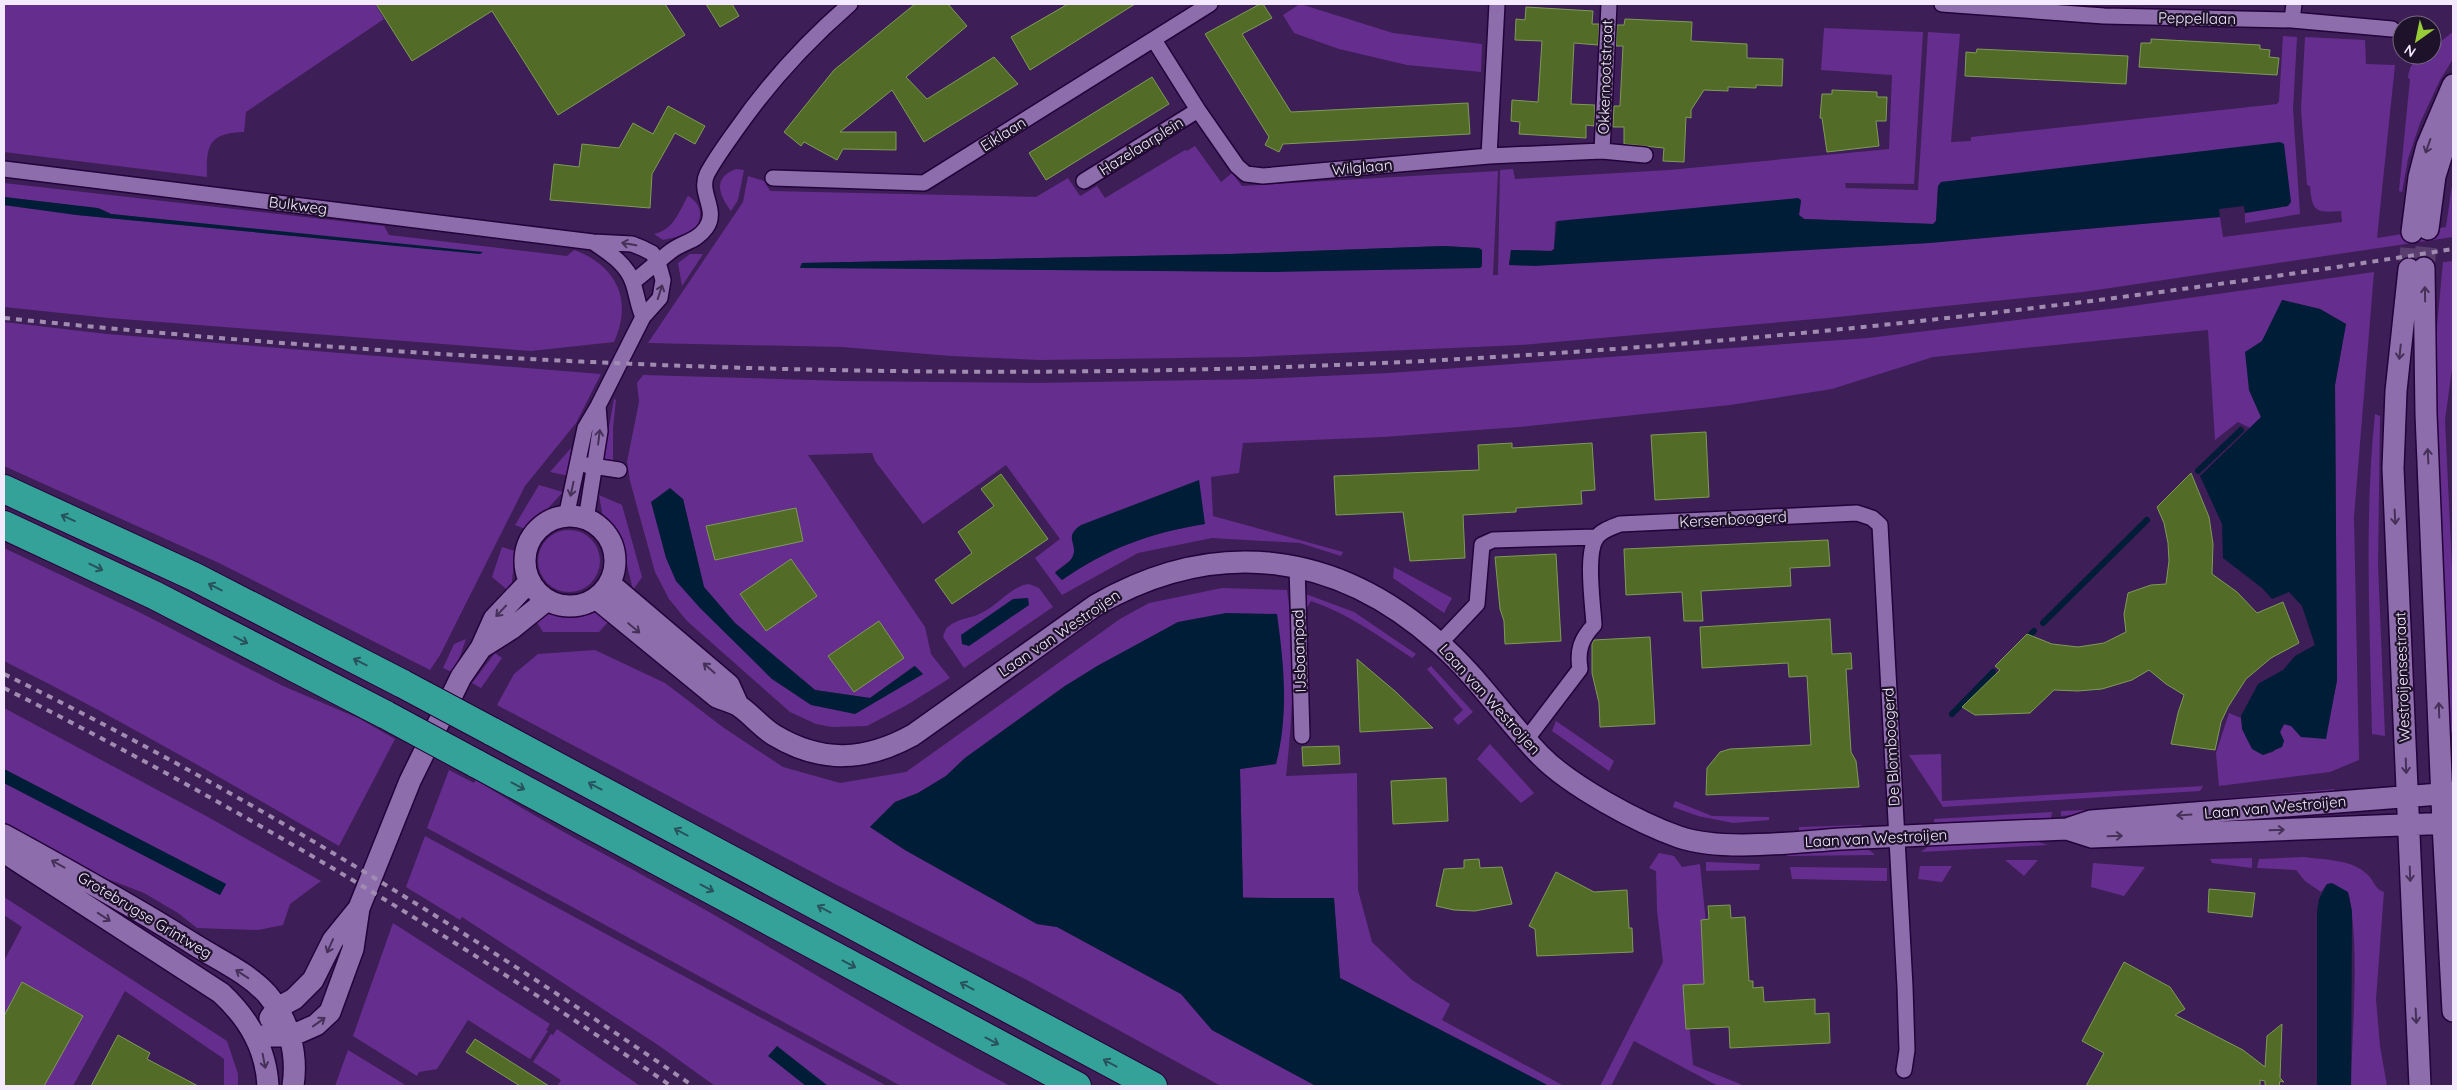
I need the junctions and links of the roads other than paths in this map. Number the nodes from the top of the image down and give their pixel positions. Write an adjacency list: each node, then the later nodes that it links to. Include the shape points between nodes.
1 (850, 4): 21 (street, via 801,48 769,84 724,147 704,182 711,209 711,219 706,227 695,239 672,250)
2 (1210, 4): 10 (street, Eiklaan)
3 (1497, 4): 15 (street)
4 (1608, 4): 14 (street, Okkernootstraat)
5 (1942, 4): 7 (street, Peppellaan)
6 (2294, 4): 8 (street)
7 (2105, 10): 8 (street, Peppellaan)
8 (2292, 20): 9 (street, Peppellaan)
9 (2392, 30)
10 (1154, 40): 12 (street, Wilglaan); 18 (street, Eiklaan, via 924,182)
11 (2453, 85): 13 (street, one-way to 13, via 2427,146 2419,177 2420,230)
12 (1198, 110): 15 (street, Wilglaan, via 1246,174 1263,176); 19 (street, Hazelaarplein)
13 (2453, 118)
14 (1602, 151): 15 (street, Okkernootstraat); 16 (street, Okkernootstraat)
15 (1489, 156)
16 (1645, 156)
17 (4, 169): 20 (street, Bulkweg)
18 (773, 178)
19 (1084, 181)
20 (593, 242): 21 (street, Bulkweg, one-way to 20, via 652,253 632,244); 22 (street, Bulkweg, via 620,262)
21 (658, 262): 22 (street); 23 (street, one-way to 21, via 660,298 663,273)
22 (633, 282): 23 (street)
23 (643, 317): 24 (street)
24 (598, 406): 25 (street, via 585,428); 26 (street, one-way to 24, via 600,431)
25 (577, 464): 26 (street); 29 (street, one-way to 29)
26 (595, 467): 27 (street); 29 (street)
27 (619, 470)
28 (4, 489): 58 (highway, one-way to 28, bridge, via 403,684 195,577)
29 (576, 518): 34 (street, via 548,522 540,528 525,556); 35 (street, via 601,529 611,542 615,567)
30 (1872, 518): 32 (street, Kersenboogerd, via 1857,513 1620,524); 47 (street, De Blomboogerd, via 1880,525)
31 (4, 526): 57 (highway, one-way to 57, bridge, via 154,595 386,715)
32 (1596, 537): 37 (street, Kersenboogerd, via 1494,540 1482,544 1477,604); 40 (street, via 1591,552 1594,625 1584,635 1578,654 1580,669)
33 (1297, 566): 35 (street, Laan van Westroijen, via 1270,562 1215,563 1162,574 1128,587 1080,616 913,735 862,755 835,756 790,743 738,705 717,697); 37 (street, Laan van Westroijen, via 1343,581 1369,594); 39 (street, IJsbaanpad)
34 (530, 581): 36 (street); 38 (street, one-way to 38, via 494,619)
35 (603, 591): 36 (street, via 584,604 559,605)
36 (547, 600): 38 (street)
37 (1440, 643): 40 (street, Laan van Westroijen)
38 (481, 648): 49 (street, via 461,677 410,781)
39 (1302, 736)
40 (1526, 740): 47 (street, Laan van Westroijen, via 1568,779 1618,808 1681,838 1703,843 1741,844)
41 (2447, 794): 42 (street, Laan van Westroijen); 42 (street, Westroijensestraat, one-way to 42, via 2417,269 2396,391 2393,458); 43 (street, Westroijensestraat)
42 (2407, 796): 44 (street, Westroijensestraat); 45 (street, Laan van Westroijen, one-way to 45, via 2091,821)
43 (2448, 824): 44 (street, Laan van Westroijen); 51 (street, Westroijensestraat)
44 (2408, 825): 45 (street, Laan van Westroijen, one-way to 44, via 2092,837); 59 (street, Westroijensestraat, one-way to 59)
45 (2067, 829): 47 (street, Laan van Westroijen)
46 (4, 835): 50 (street, Grotebrugse Grintweg, one-way to 46, via 267,994 247,977 138,909)
47 (1897, 836): 54 (street, De Blomboogerd, via 1907,1041)
48 (4, 852): 52 (street, Grotebrugse Grintweg, one-way to 52, via 221,993 244,1017)
49 (359, 908): 50 (street, one-way to 50, via 333,940 313,980 294,999); 53 (street, one-way to 49, via 316,1025 330,1012 353,950)
50 (277, 1008): 52 (street); 53 (street, Grotebrugse Grintweg)
51 (2453, 1010)
52 (256, 1036): 53 (street); 55 (street, Grotebrugse Grintweg, one-way to 55, via 262,1049)
53 (290, 1036): 56 (street, Grotebrugse Grintweg, via 296,1068)
54 (1904, 1070)
55 (268, 1086)
56 (293, 1086)
57 (1077, 1086)
58 (1153, 1086)
59 (2420, 1086)

